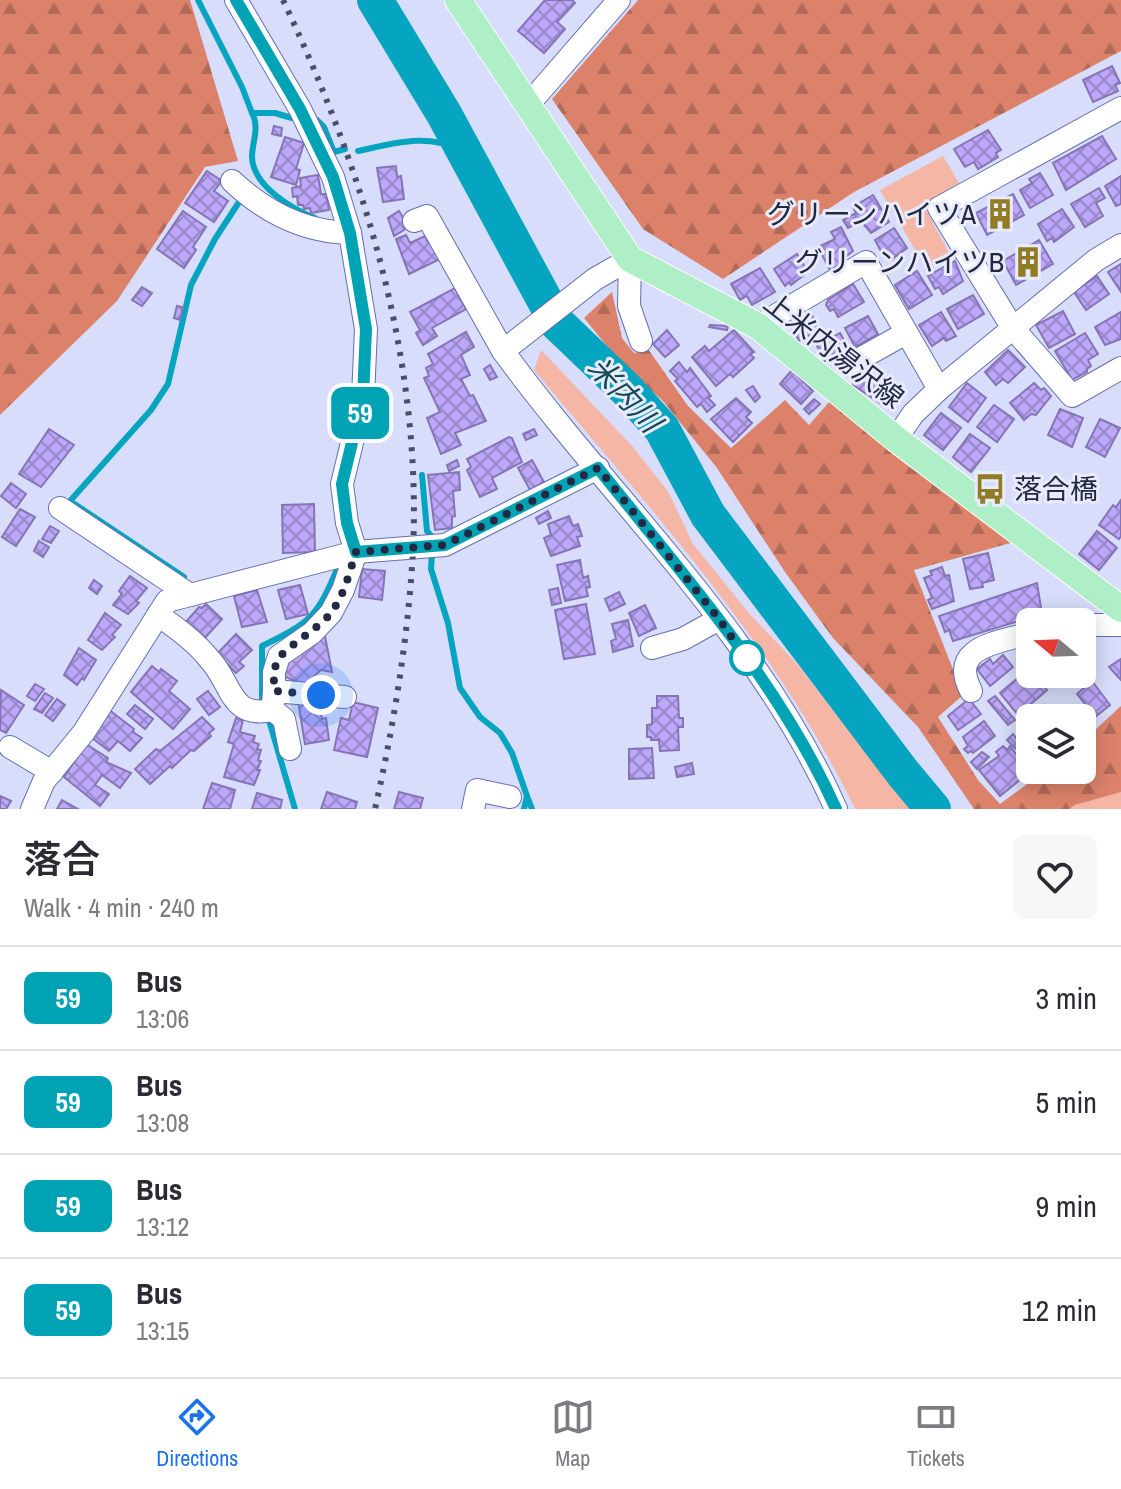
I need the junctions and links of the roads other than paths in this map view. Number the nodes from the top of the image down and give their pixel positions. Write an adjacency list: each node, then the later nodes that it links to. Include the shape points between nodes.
1 (236, 0): 8 (street, via 300,109 333,177)
2 (458, 0): 4 (main road, 上米内湯沢線)
3 (619, 0): 4 (street)
4 (528, 105): 10 (main road, 上米内湯沢線)
5 (1121, 108): 12 (street, via 939,208)
6 (232, 181): 8 (street, via 298,225)
7 (414, 221): 15 (street, via 427,216)
8 (350, 233): 22 (street, via 366,329 363,397 342,484)
9 (1121, 245): 12 (street)
10 (630, 259): 11 (main road, 上米内湯沢線); 14 (street, via 629,306); 15 (street, via 595,279)
11 (758, 326): 13 (street, via 866,262); 19 (main road, 上米内湯沢線)
12 (1012, 327): 17 (street, via 1072,396); 18 (street)
13 (906, 333): 16 (street); 18 (street)
14 (641, 341)
15 (511, 344): 20 (street, via 542,404)
16 (849, 365)
17 (1121, 368)
18 (939, 389): 19 (street)
19 (896, 439): 24 (main road, 上米内湯沢線)
20 (598, 468): 22 (street, via 445,545); 26 (street)
21 (60, 508): 23 (street)
22 (356, 552): 23 (street); 33 (street, via 331,613 279,656)
23 (190, 595): 25 (street, via 167,601)
24 (1121, 609)
25 (158, 615): 33 (street, via 185,633 213,663 239,706 257,714); 36 (street, via 84,732)
26 (719, 619): 30 (street, via 683,639); 40 (street, via 817,765)
27 (1096, 625): 28 (street)
28 (1121, 625)
29 (1016, 638): 31 (street, via 972,652 964,669)
30 (652, 648)
31 (971, 691)
32 (345, 697): 33 (street)
33 (274, 700): 35 (street)
34 (10, 747): 36 (street)
35 (290, 749)
36 (52, 772): 38 (street)
37 (510, 797): 39 (street, via 477,790)
38 (32, 809)
39 (473, 809)
40 (836, 809)

